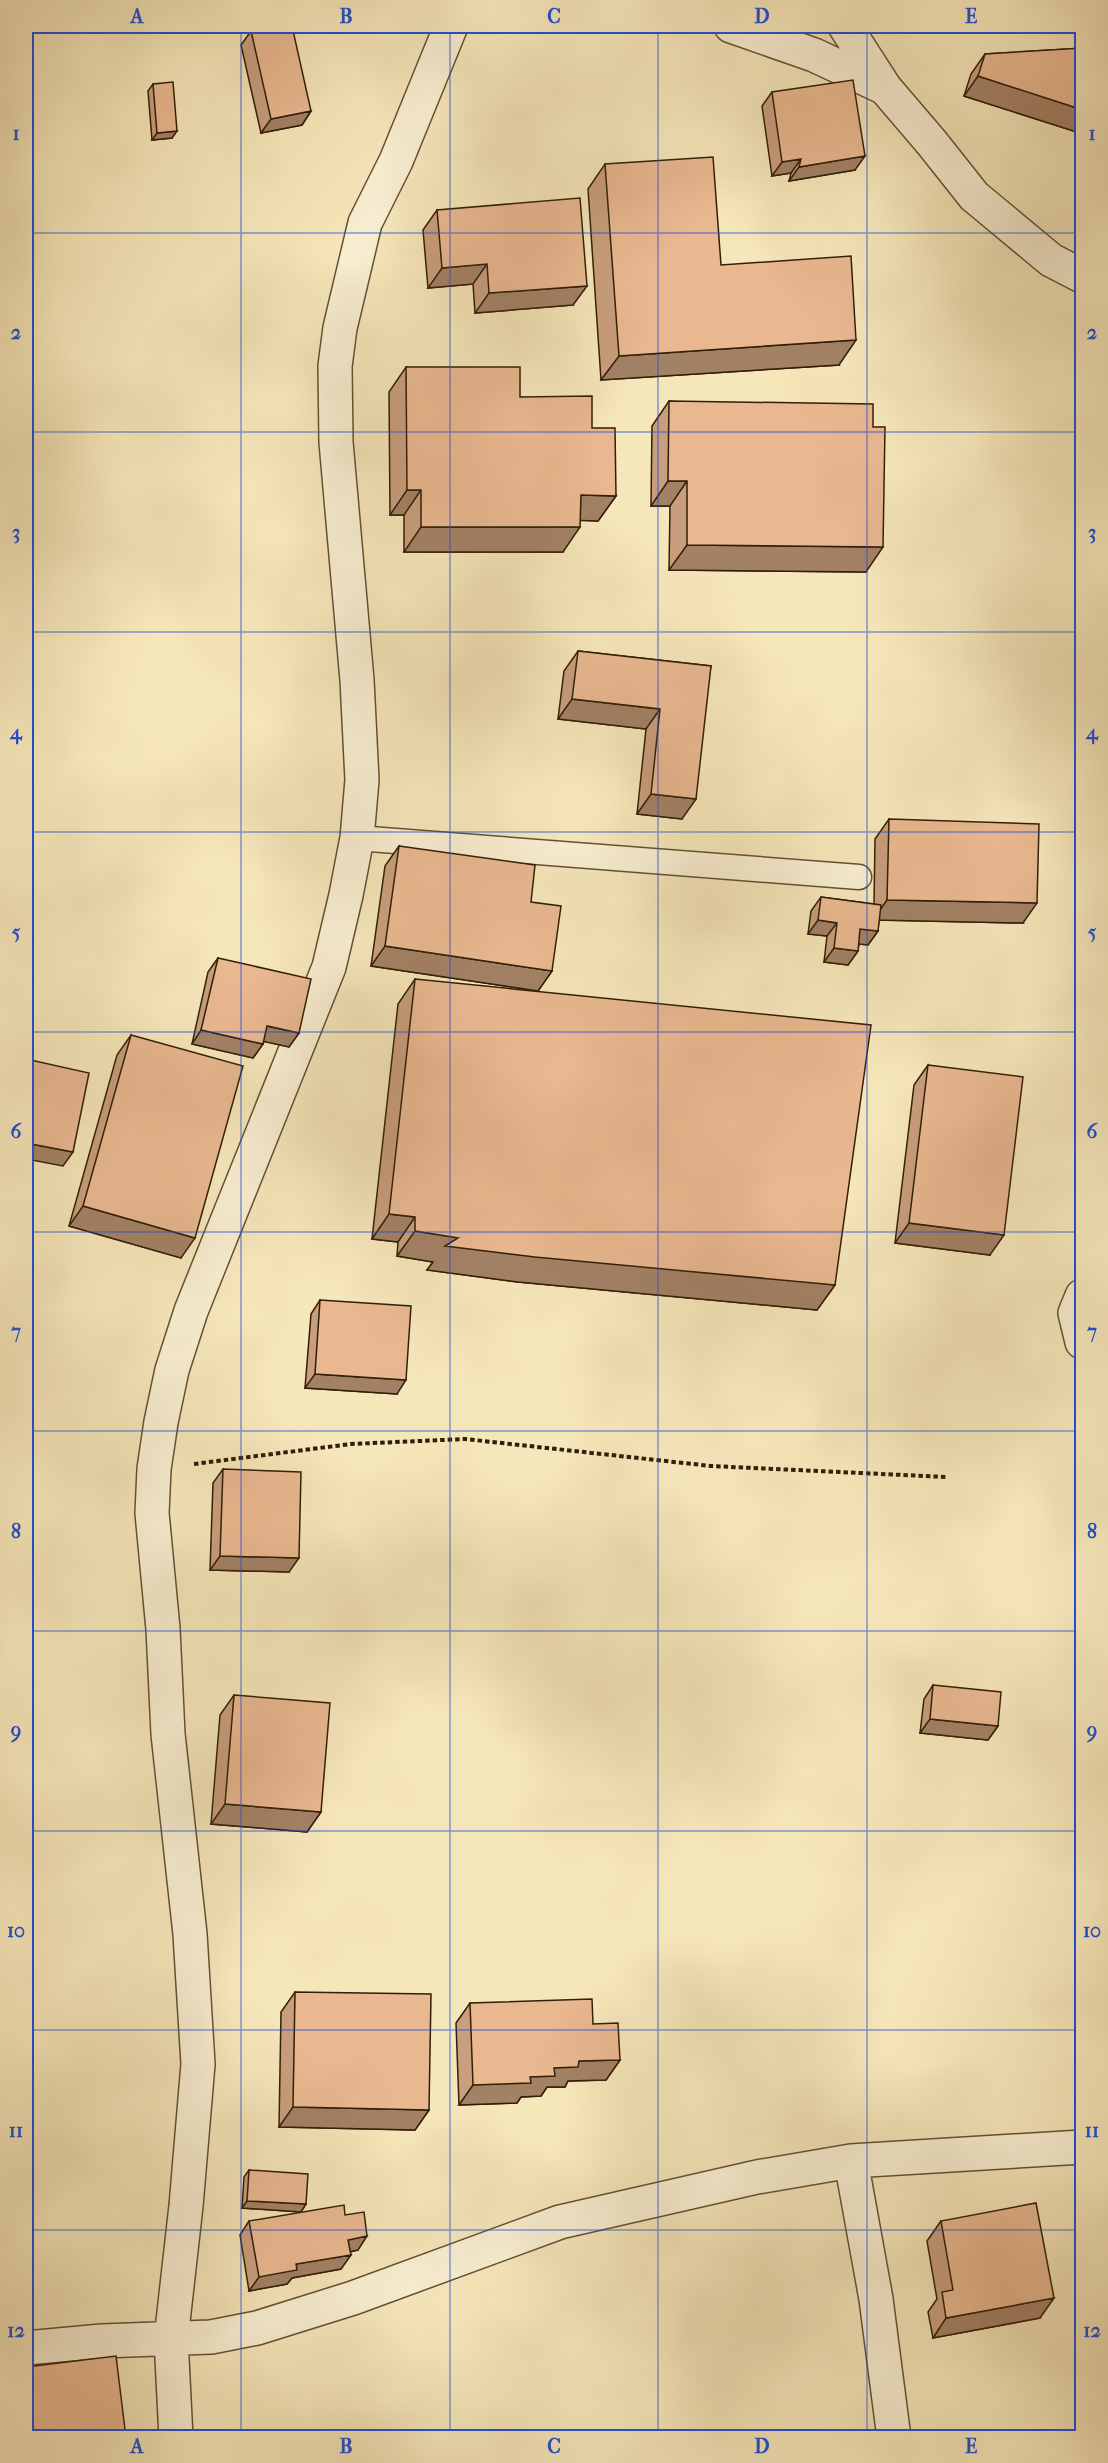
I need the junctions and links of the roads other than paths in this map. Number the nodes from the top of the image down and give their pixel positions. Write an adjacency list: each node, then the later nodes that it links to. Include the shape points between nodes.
1 (451, 26): 6 (street, via 396,161 365,223 336,357 336,442 362,780)
2 (731, 26): 4 (street, via 814,55)
3 (845, 26): 4 (street)
4 (885, 88): 5 (street, via 974,196 1051,260)
5 (1083, 276)
6 (357, 838): 7 (lane); 12 (street, via 329,967 216,1246 172,1370 154,1469 152,1512 168,1734 190,1934 198,2064)
7 (859, 877)
8 (1083, 1296): 9 (street, via 1075,1313)
9 (1083, 1342)
10 (1083, 2147): 11 (street)
11 (851, 2161): 12 (street, via 757,2177 560,2222 353,2298 257,2328 211,2337); 15 (street, via 876,2299)
12 (171, 2339): 13 (street); 14 (street)
13 (26, 2348)
14 (176, 2438)
15 (894, 2438)

